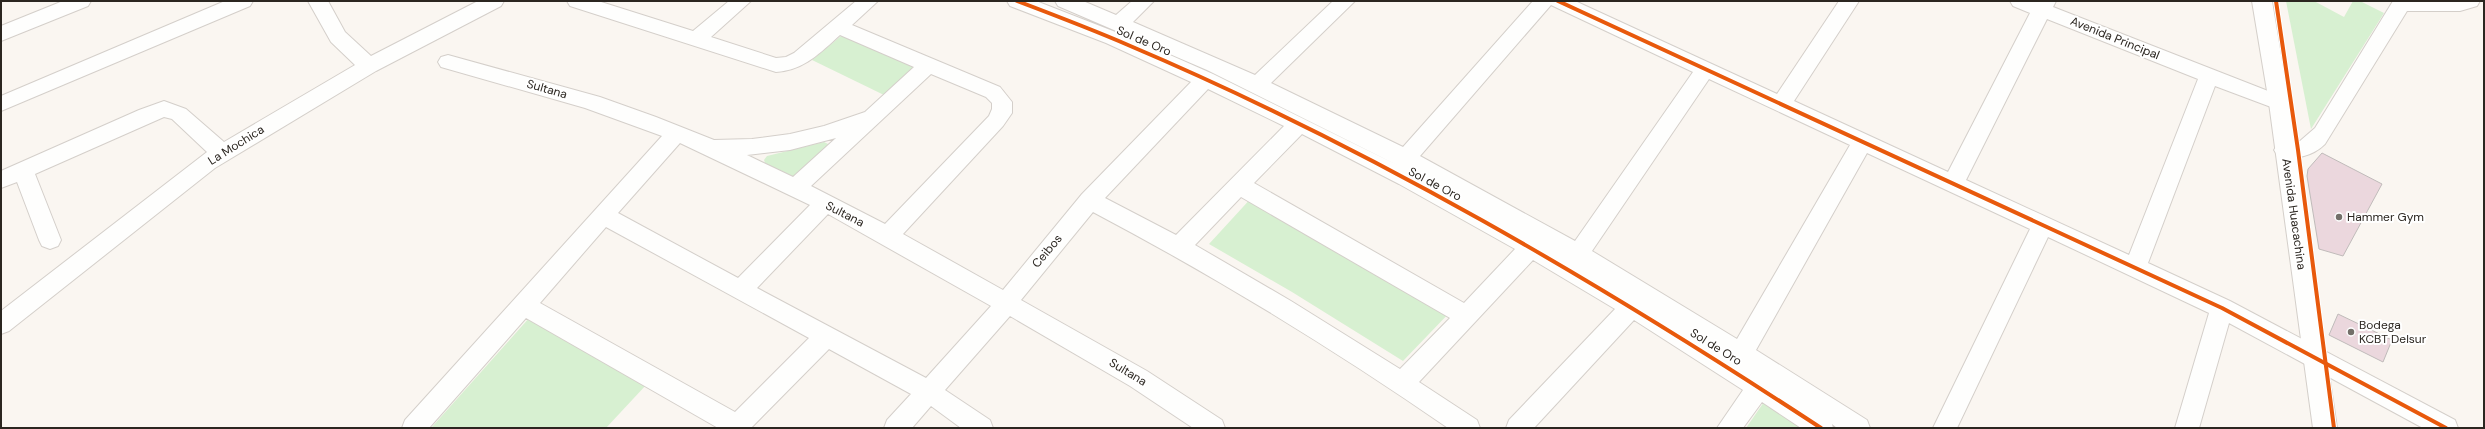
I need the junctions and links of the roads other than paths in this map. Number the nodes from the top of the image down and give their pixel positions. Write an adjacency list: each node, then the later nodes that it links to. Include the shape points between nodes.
1 (81, 1): 23 (street)
2 (243, 1): 33 (street)
3 (494, 1): 27 (street, La Mochica)
4 (577, 1): 19 (street)
5 (741, 1): 24 (street)
6 (868, 1): 22 (street)
7 (1017, 1): 30 (street, Sol de Oro)
8 (1065, 1): 21 (street)
9 (1144, 1): 21 (street)
10 (1345, 1): 31 (street)
11 (1544, 1): 42 (street)
12 (1558, 1): 28 (street)
13 (1849, 1): 34 (street)
14 (2020, 1): 20 (street, Avenida Principal)
15 (2262, 1): 32 (street, Avenida Huacachina)
16 (2470, 1): 18 (street, via 2460,4)
17 (322, 2): 27 (street, via 338,37)
18 (2398, 3): 40 (street, via 2327,127 2313,146)
19 (608, 5): 24 (street)
20 (2044, 5): 29 (street, Avenida Principal); 45 (street)
21 (1119, 23): 31 (street)
22 (838, 27): 24 (street, via 801,58 789,64 776,65); 26 (street)
23 (1, 34)
24 (696, 38)
25 (448, 62): 37 (street, Sultana, via 604,106)
26 (928, 65): 35 (street); 52 (street, via 993,92 1001,98 1004,106 996,120)
27 (369, 66): 41 (street, La Mochica)
28 (1705, 69): 34 (street); 56 (street)
29 (2209, 76): 32 (street, Avenida Principal); 57 (street)
30 (1206, 79): 36 (street, Sol de Oro); 48 (street, Ceibos)
31 (1257, 85): 42 (street)
32 (2279, 103): 40 (street, Avenida Huacachina)
33 (1, 104)
34 (1780, 104): 38 (street)
35 (876, 114): 39 (street, via 842,128 797,141 756,147); 47 (street)
36 (1299, 124): 46 (street); 55 (street, Sol de Oro)
37 (678, 133): 39 (street, Sultana); 50 (street)
38 (1863, 142): 45 (street); 66 (street)
39 (708, 148): 47 (street, Sultana)
40 (2285, 150): 67 (street, Avenida Huacachina)
41 (222, 153): 43 (street, via 179,114 164,109); 64 (street, La Mochica, via 207,162)
42 (1405, 159): 56 (street)
43 (23, 170): 44 (street); 53 (street)
44 (1, 180)
45 (1953, 184): 51 (street)
46 (1239, 185): 54 (street); 63 (street)
47 (795, 188): 49 (street, Sultana)
48 (1090, 200): 54 (street); 59 (street, Ceibos)
49 (825, 203): 52 (street, Sultana); 58 (street)
50 (604, 216): 58 (street); 60 (street)
51 (2043, 225): 57 (street); 81 (street)
52 (889, 235): 59 (street, Sultana)
53 (50, 240)
54 (1180, 246): 68 (street)
55 (1530, 248): 61 (street, Sol de Oro); 63 (street)
56 (1578, 254): 66 (street)
57 (2135, 267): 62 (street)
58 (741, 290): 65 (street)
59 (1006, 303): 70 (street, Ceibos); 75 (street, Sultana, via 1124,369)
60 (524, 305): 71 (street); 72 (street)
61 (1632, 306): 69 (street, Sol de Oro); 77 (street)
62 (2222, 308): 67 (street); 82 (street)
63 (1465, 315): 68 (street)
64 (1, 324)
65 (827, 336): 70 (street); 71 (street)
66 (1741, 354): 80 (street)
67 (2313, 356): 83 (street, Avenida Huacachina); 84 (street)
68 (1403, 383): 76 (street)
69 (1759, 387): 78 (street); 79 (street, Sol de Oro)
70 (929, 392): 73 (street, Ceibos); 74 (street)
71 (736, 427)
72 (414, 428)
73 (896, 428)
74 (981, 428)
75 (1213, 428)
76 (1468, 428)
77 (1518, 428)
78 (1729, 428)
79 (1821, 428)
80 (1858, 428)
81 (1945, 428)
82 (2187, 428)
83 (2324, 428)
84 (2446, 428)

